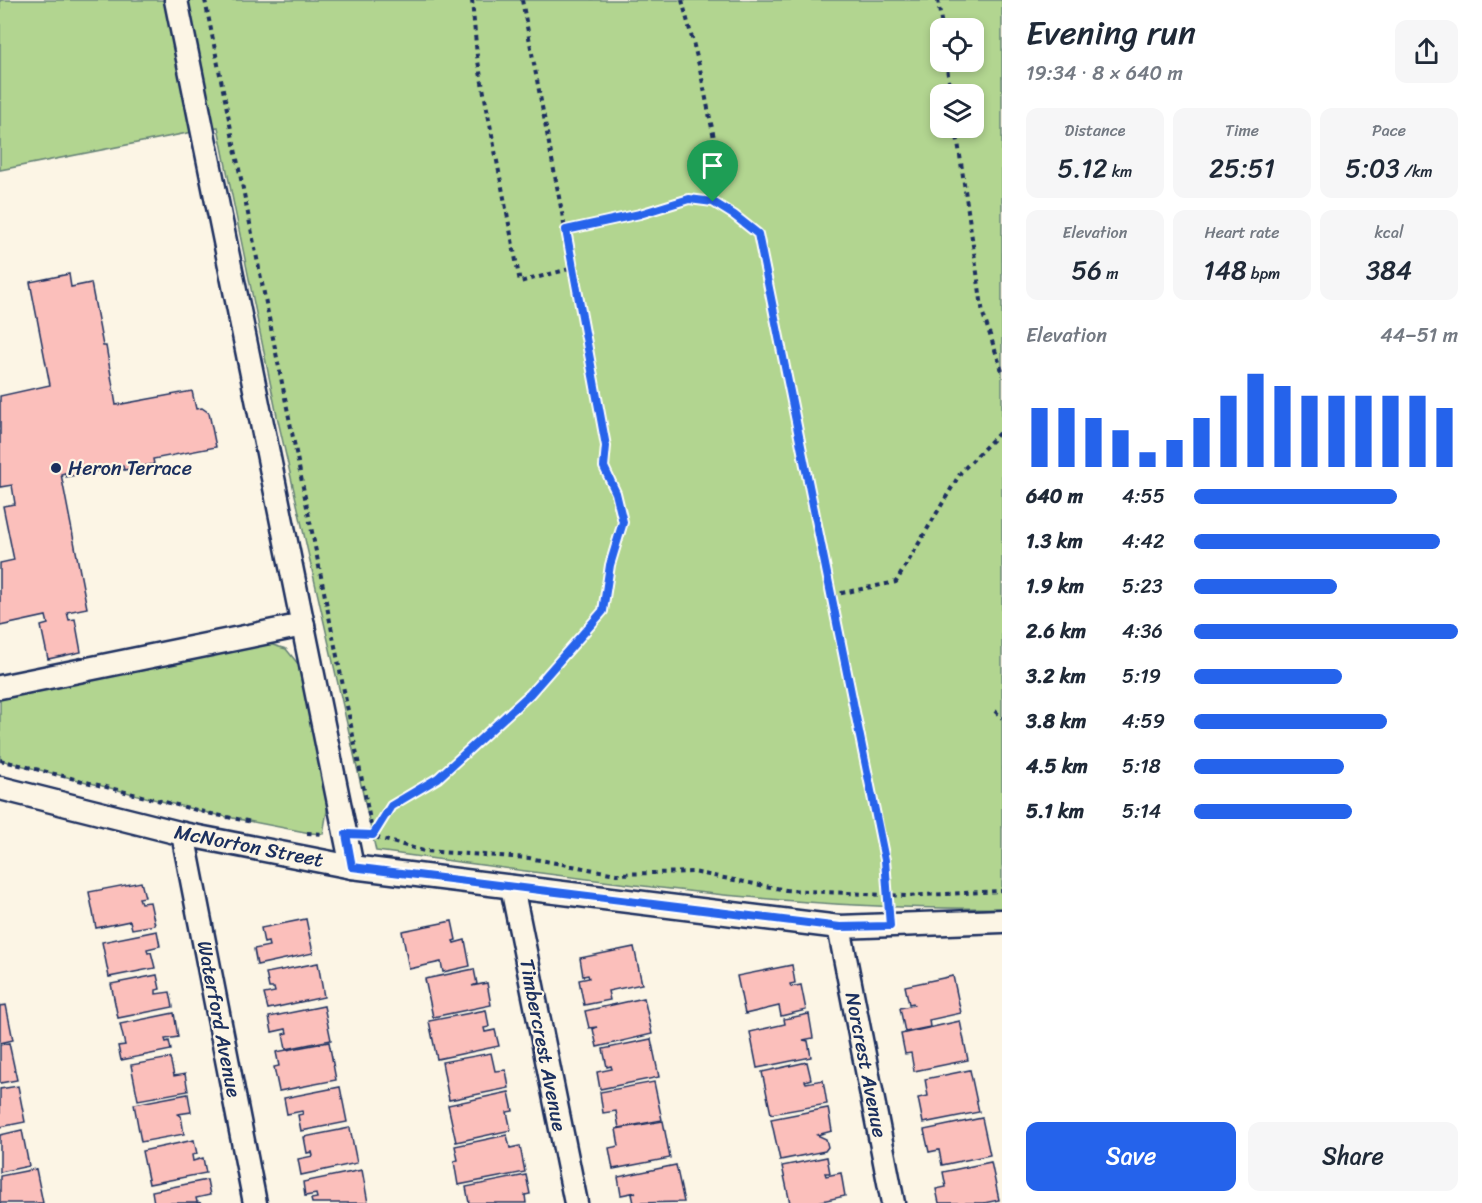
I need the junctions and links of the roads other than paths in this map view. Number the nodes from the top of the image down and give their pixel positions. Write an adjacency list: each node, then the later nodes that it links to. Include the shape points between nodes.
1 (176, 0): 2 (street)
2 (303, 625): 3 (street); 6 (street)
3 (0, 687)
4 (0, 788): 5 (street, McNorton Street)
5 (183, 834): 6 (street, McNorton Street); 10 (street, Waterford Avenue)
6 (352, 867): 7 (street, McNorton Street)
7 (512, 887): 9 (street, McNorton Street); 11 (street, Timbercrest Avenue)
8 (1002, 921): 9 (street, McNorton Street)
9 (840, 927): 12 (street, Norcrest Avenue)
10 (255, 1203)
11 (576, 1203)
12 (893, 1203)

